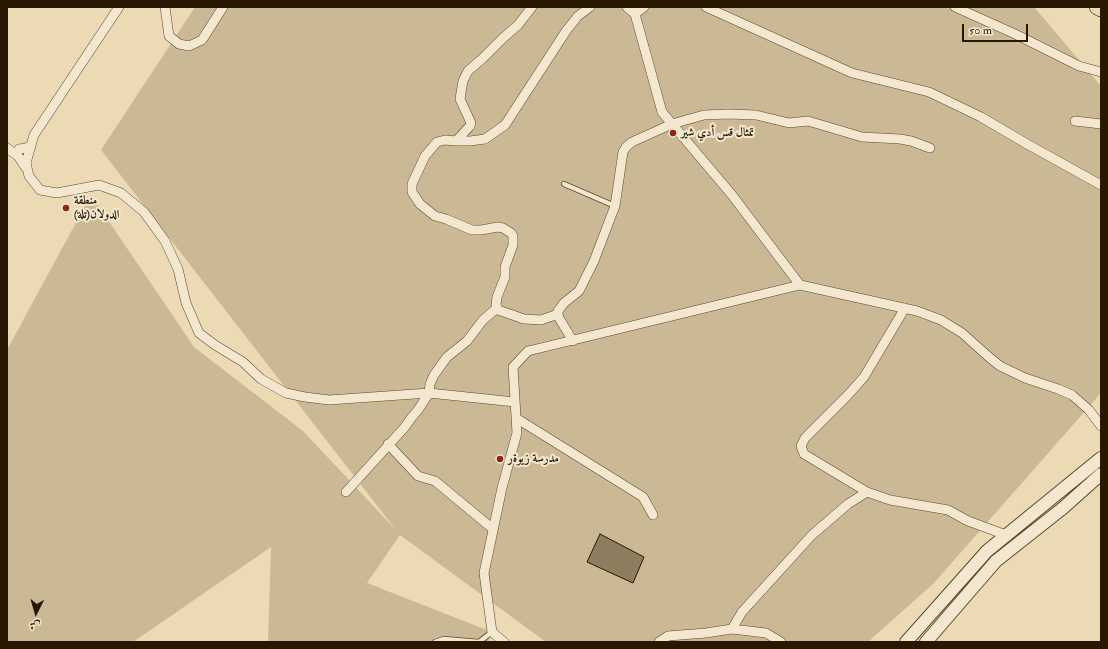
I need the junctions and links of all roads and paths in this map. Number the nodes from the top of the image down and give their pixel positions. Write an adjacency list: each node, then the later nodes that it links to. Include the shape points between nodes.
1 (119, 7): 18 (street, via 34,136)
2 (165, 7): 3 (street, via 170,36 179,44 189,46 202,40)
3 (223, 7)
4 (532, 7): 17 (street, via 518,25 468,71 463,81 460,99 471,123)
5 (590, 7): 17 (street, via 578,16 566,31 505,125 485,139)
6 (627, 7): 12 (street)
7 (644, 7): 12 (street)
8 (706, 7): 24 (street, via 852,73 929,92 981,117)
9 (955, 7): 13 (street, via 1079,66)
10 (1097, 7): 11 (main road)
11 (1101, 9)
12 (635, 14): 15 (street, via 662,112)
13 (1101, 72)
14 (1075, 121): 16 (street)
15 (672, 124): 20 (street, via 704,115 743,114 789,123 808,121 862,137 900,139); 25 (street, via 626,147 621,158); 26 (street, via 732,195)
16 (1101, 124)
17 (456, 141): 27 (street, via 440,141 425,156 412,184 412,192 420,204 435,216 472,230 498,227 511,233 512,250 497,297)
18 (31, 145): 21 (street); 22 (street)
19 (7, 148): 22 (street, via 18,156)
20 (930, 148)
21 (18, 149)
22 (27, 169): 31 (street, via 40,190 57,193 98,185 121,193 144,212 165,241 178,269 186,303 199,333 243,362 261,379 286,393 329,400)
23 (564, 184): 25 (lane)
24 (1101, 185)
25 (615, 206): 29 (street, via 583,284 579,291 560,307)
26 (800, 285): 28 (street); 30 (street)
27 (497, 308): 29 (street, via 524,318 541,320); 31 (street, via 444,362 434,375)
28 (906, 308): 34 (street, via 929,315 951,326 990,358 1012,372 1072,395 1089,410); 39 (street, via 864,376 805,438 802,446 804,454)
29 (558, 314): 30 (street)
30 (573, 341): 32 (street, via 528,351 523,356 513,367)
31 (429, 393): 32 (street); 35 (street, via 404,428)
32 (515, 402): 33 (street)
33 (516, 418): 40 (street, via 643,497); 41 (street, via 516,432)
34 (1101, 426)
35 (388, 444): 38 (street); 41 (street, via 418,476 435,481)
36 (1101, 458): 42 (street)
37 (1101, 474): 51 (street, via 996,561)
38 (346, 492)
39 (867, 492): 42 (street, via 890,500 948,510 968,521); 43 (street, via 848,504 812,535 742,612)
40 (653, 515)
41 (493, 529): 44 (street, via 484,573)
42 (1006, 535): 50 (street, via 978,560)
43 (732, 629): 48 (street, via 668,636); 49 (street, via 766,634)
44 (492, 632): 46 (lane); 47 (street)
45 (435, 642): 46 (lane, via 444,638)
46 (479, 642)
47 (504, 642)
48 (659, 642)
49 (781, 642)
50 (906, 642)
51 (926, 642)

